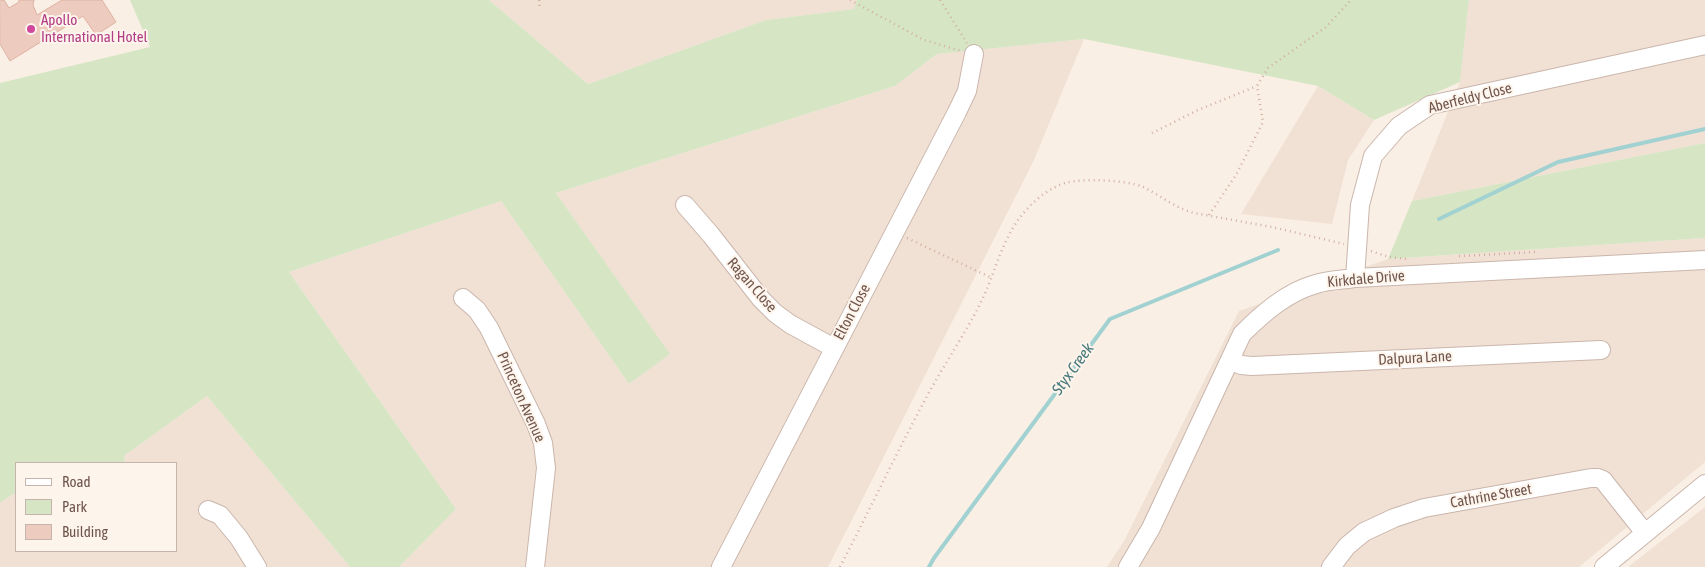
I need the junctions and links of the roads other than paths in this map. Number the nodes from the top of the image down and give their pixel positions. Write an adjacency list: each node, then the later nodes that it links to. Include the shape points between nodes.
1 (1705, 45): 5 (street, Aberfeldy Close, via 1430,105 1399,126 1374,156 1360,206)
2 (974, 54): 7 (street, Elton Close, via 967,91)
3 (685, 205): 7 (street, Ragan Close, via 768,306 790,324)
4 (1705, 260): 5 (street, Kirkdale Drive)
5 (1355, 278): 9 (street, Kirkdale Drive, via 1316,284 1286,297 1263,313 1242,334)
6 (463, 298): 14 (street, Princeton Avenue, via 478,310 489,328 543,443 546,468)
7 (834, 348): 15 (street, Elton Close)
8 (1602, 350): 9 (street, Dalpura Lane, via 1252,366)
9 (1230, 360): 16 (street, Kirkdale Drive, via 1151,528)
10 (1705, 484): 12 (street)
11 (208, 510): 13 (street, via 220,515)
12 (1646, 533): 17 (street, Cathrine Street, via 1603,480 1591,478 1424,508 1394,518 1364,532 1347,546); 18 (street)
13 (257, 567)
14 (535, 567)
15 (721, 567)
16 (1128, 567)
17 (1331, 567)
18 (1604, 567)

